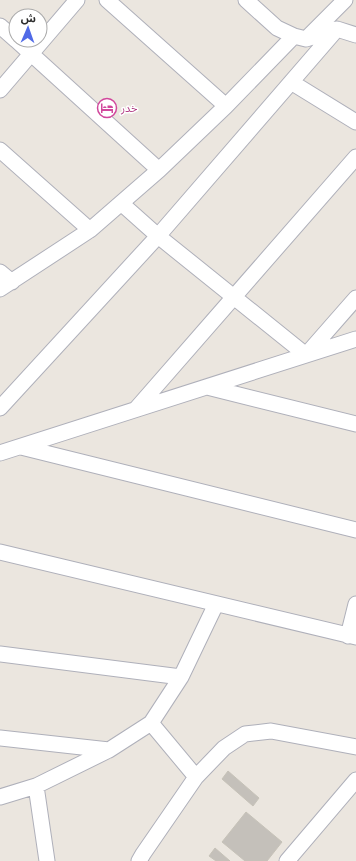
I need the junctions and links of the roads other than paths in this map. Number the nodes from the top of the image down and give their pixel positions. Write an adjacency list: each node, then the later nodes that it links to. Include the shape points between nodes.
1 (77, 0): 11 (street)
2 (107, 0): 14 (street)
3 (246, 0): 9 (street, via 276,28)
4 (345, 0): 9 (street)
5 (0, 26): 7 (street)
6 (337, 30): 8 (street); 9 (street); 12 (street)
7 (8, 33)
8 (356, 36)
9 (300, 37): 14 (street)
10 (26, 48): 11 (street)
11 (32, 53): 13 (street); 18 (street)
12 (291, 82): 15 (street); 21 (street)
13 (0, 90)
14 (226, 106): 18 (street)
15 (356, 122)
16 (0, 150): 20 (street)
17 (356, 157): 24 (street)
18 (159, 170): 19 (street)
19 (121, 203): 20 (street); 21 (street)
20 (90, 230): 23 (street)
21 (158, 236): 24 (street); 29 (street)
22 (0, 272): 23 (street)
23 (6, 285)
24 (234, 297): 27 (street); 30 (street)
25 (356, 298): 27 (street)
26 (356, 340): 27 (street)
27 (306, 355): 28 (street)
28 (207, 387): 30 (street); 31 (street)
29 (0, 408)
30 (135, 410): 32 (street)
31 (356, 424)
32 (21, 447): 33 (street); 34 (street)
33 (0, 453)
34 (356, 530)
35 (0, 552): 36 (street)
36 (216, 604): 38 (street); 40 (street)
37 (356, 604): 38 (street)
38 (352, 636)
39 (0, 654): 40 (street)
40 (181, 677): 41 (street)
41 (151, 723): 44 (street); 45 (street)
42 (0, 738): 44 (street)
43 (356, 747): 45 (street, via 271,731 244,734 224,748)
44 (109, 750): 47 (street)
45 (196, 777): 50 (street)
46 (356, 780): 51 (street)
47 (36, 786): 48 (street); 49 (street)
48 (0, 797)
49 (47, 861)
50 (139, 861)
51 (287, 861)

